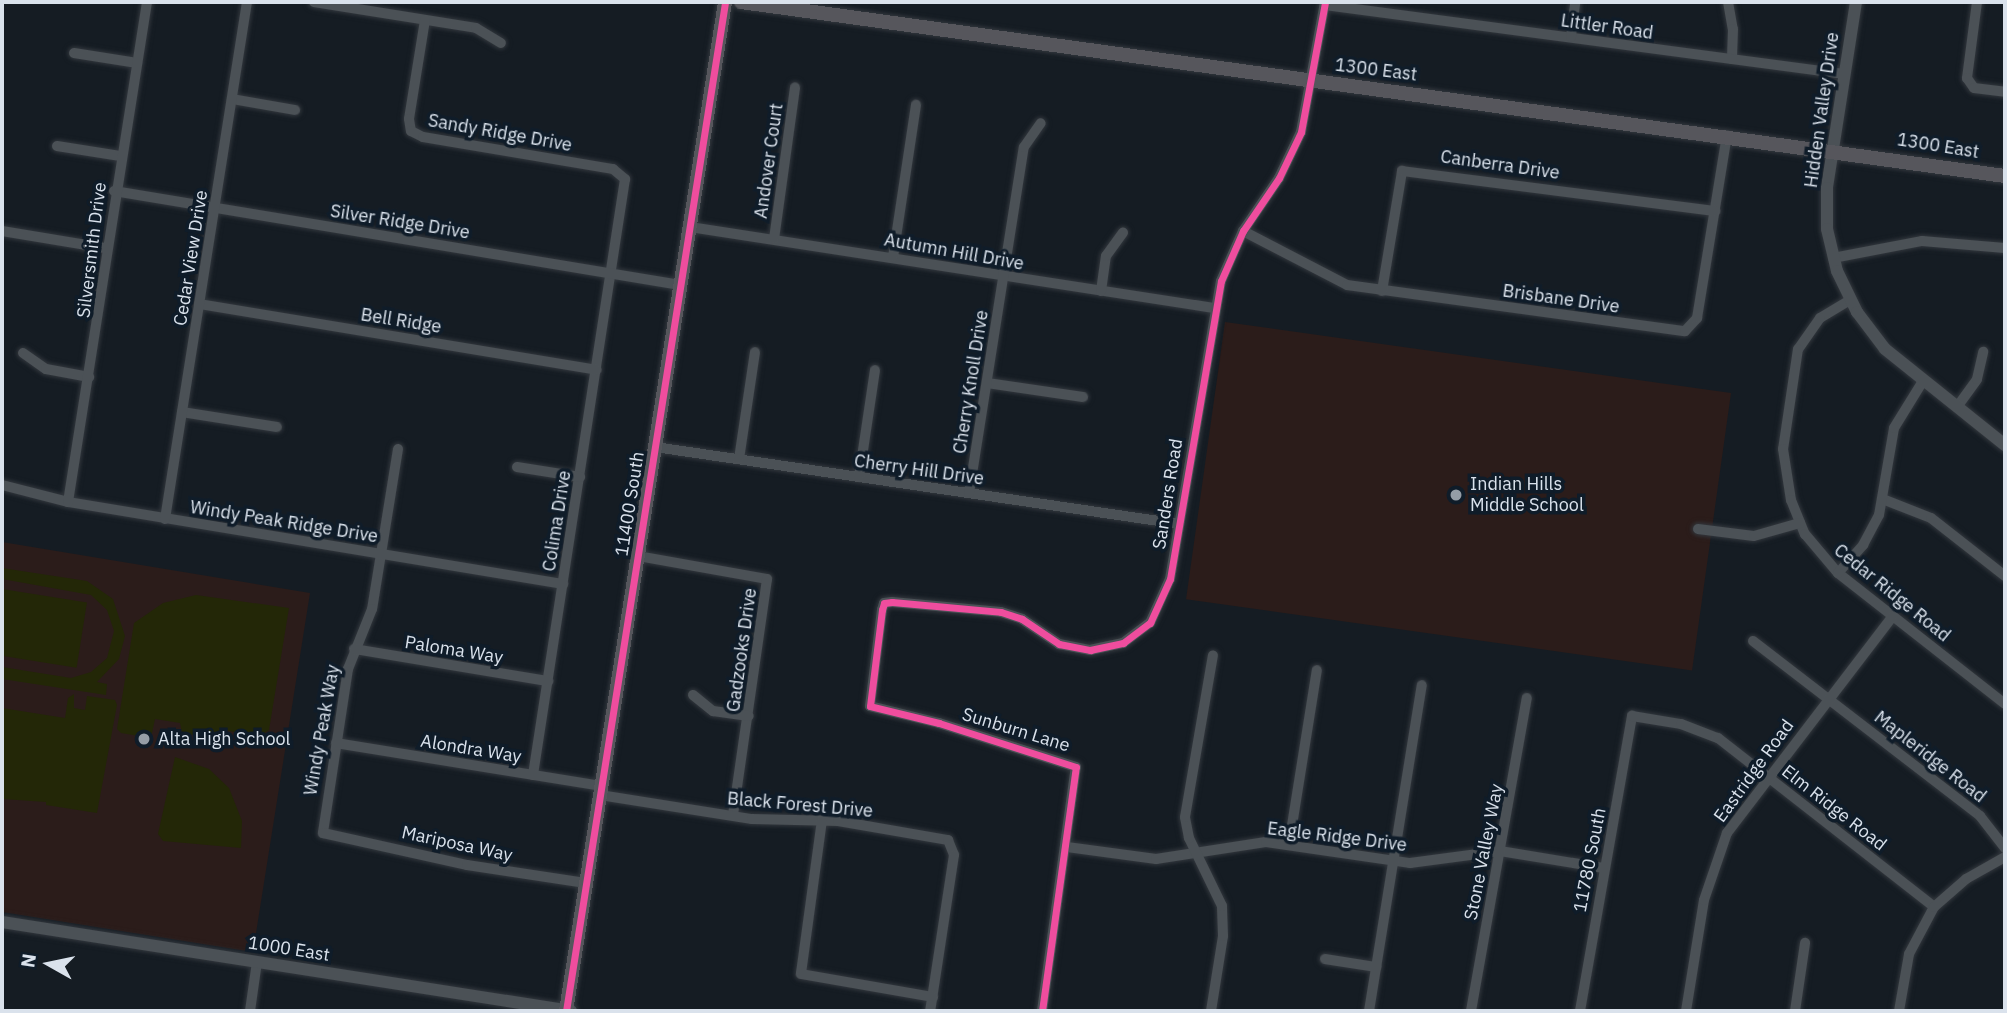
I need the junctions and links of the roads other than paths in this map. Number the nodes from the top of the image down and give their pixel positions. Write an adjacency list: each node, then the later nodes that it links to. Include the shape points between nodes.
1 (147, 2): 16 (street, Silversmith Drive)
2 (247, 2): 21 (street, Cedar View Drive)
3 (314, 2): 11 (street)
4 (725, 2): 33 (main road, 11400 South)
5 (741, 2): 18 (main road, 1300 East)
6 (1575, 2): 12 (street)
7 (1728, 2): 15 (street)
8 (1856, 2): 17 (street, Hidden Valley Drive)
9 (1976, 2): 20 (street, via 1966,66 1969,83)
10 (1325, 3): 12 (street, Littler Road); 18 (street, Sanders Road)
11 (425, 20): 13 (street, via 476,28); 42 (street, Sandy Ridge Drive, via 408,119 411,131 423,137 617,170 626,187)
12 (1571, 37): 15 (street, Littler Road)
13 (501, 43)
14 (74, 53): 16 (street)
15 (1732, 59): 17 (street, Littler Road)
16 (137, 63): 28 (street, Silversmith Drive)
17 (1844, 75): 27 (street, Hidden Valley Drive)
18 (1314, 81): 25 (main road, 1300 East); 35 (street, Sanders Road, via 1290,156)
19 (795, 87): 37 (street, Andover Court)
20 (2005, 92)
21 (232, 99): 23 (street); 31 (street, Cedar View Drive)
22 (916, 105): 40 (street)
23 (295, 110)
24 (1041, 123): 43 (street, Cherry Knoll Drive, via 1024,147)
25 (1727, 135): 27 (main road, 1300 East); 32 (street, Brisbane Drive)
26 (57, 146): 28 (street)
27 (1833, 149): 29 (main road, 1300 East); 41 (street, Hidden Valley Drive, via 1826,216)
28 (120, 156): 30 (street, Silversmith Drive)
29 (2005, 176)
30 (114, 191): 31 (street, Silver Ridge Drive); 38 (street, Silversmith Drive)
31 (215, 207): 42 (street, Silver Ridge Drive); 48 (street, Cedar View Drive)
32 (1715, 211): 46 (street, Brisbane Drive, via 1697,318 1685,331); 46 (street, Canberra Drive, via 1402,171)
33 (690, 227): 37 (street, Autumn Hill Drive); 44 (main road, 11400 South)
34 (2, 231): 38 (street)
35 (1243, 231): 46 (street, Brisbane Drive, via 1328,279); 49 (street, Sanders Road)
36 (1123, 233): 45 (street, via 1106,256)
37 (774, 239): 40 (street, Autumn Hill Drive)
38 (105, 248): 55 (street, Silversmith Drive, via 103,295)
39 (2005, 248): 41 (street, via 1922,241)
40 (893, 257): 43 (street, Autumn Hill Drive)
41 (1833, 258): 47 (street, Hidden Valley Drive)
42 (612, 273): 44 (street, Silver Ridge Drive); 53 (street, Colima Drive)
43 (1003, 277): 45 (street, Autumn Hill Drive); 57 (street, Cherry Knoll Drive)
44 (680, 285): 63 (main road, 11400 South)
45 (1101, 291): 49 (street, Autumn Hill Drive)
46 (1382, 291)
47 (1850, 300): 56 (street, Hidden Valley Drive, via 1874,337); 74 (street, Cedar Ridge Road, via 1820,318 1798,349 1783,449 1791,500)
48 (199, 304): 53 (street, Bell Ridge); 60 (street, Cedar View Drive)
49 (1214, 308): 75 (street, Sanders Road)
50 (755, 352): 65 (street)
51 (1983, 352): 59 (street, via 1977,379)
52 (23, 353): 55 (street, via 46,369)
53 (597, 370): 67 (street, Colima Drive)
54 (875, 370): 68 (street)
55 (89, 377): 72 (street, Silversmith Drive)
56 (1923, 381): 59 (street, Hidden Valley Drive); 71 (street, via 1894,428)
57 (987, 383): 58 (street); 70 (street, Cherry Knoll Drive)
58 (1083, 397)
59 (1957, 407): 62 (street, Hidden Valley Drive)
60 (182, 412): 61 (street); 73 (street, Cedar View Drive)
61 (276, 427)
62 (2005, 445)
63 (655, 447): 65 (street, Cherry Hill Drive); 78 (main road, 11400 South)
64 (398, 449): 77 (street, Windy Peak Way)
65 (739, 459): 68 (street, Cherry Hill Drive)
66 (517, 467): 67 (street)
67 (580, 477): 81 (street, Colima Drive)
68 (859, 477): 70 (street, Cherry Hill Drive)
69 (2, 485): 72 (street, Windy Peak Ridge Drive)
70 (969, 493): 75 (street, Cherry Hill Drive)
71 (1885, 500): 79 (street, via 1872,531); 80 (street, via 1931,518)
72 (68, 502): 73 (street, Windy Peak Ridge Drive)
73 (165, 519): 77 (street, Windy Peak Ridge Drive)
74 (1800, 523): 76 (street, via 1764,536); 79 (street, Cedar Ridge Road)
75 (1179, 524): 93 (street, Sanders Road, via 1161,609 1137,635 1106,648 1059,644 1001,612 884,603)
76 (1698, 529)
77 (381, 554): 81 (street, Windy Peak Ridge Drive); 84 (street, Windy Peak Way, via 372,608)
78 (638, 556): 94 (street, Gadzooks Drive, via 767,579); 99 (main road, 11400 South)
79 (1838, 573): 82 (street, Cedar Ridge Road)
80 (2005, 576)
81 (563, 584): 87 (street, Colima Drive)
82 (1893, 616): 91 (street, Eastridge Road); 92 (street, Cedar Ridge Road)
83 (1754, 641): 91 (street, Mapleridge Road)
84 (354, 649): 87 (street, Paloma Way); 96 (street, Windy Peak Way)
85 (1213, 655): 107 (street, via 1185,817)
86 (1317, 670): 103 (street)
87 (548, 681): 97 (street, Colima Drive)
88 (1422, 685): 109 (street)
89 (693, 695): 94 (street, via 713,711)
90 (1527, 698): 106 (street, Stone Valley Way)
91 (1829, 698): 98 (street, Eastridge Road); 105 (street, Mapleridge Road, via 1980,816)
92 (2005, 704)
93 (870, 706): 104 (street, Sunburn Lane, via 1072,764 1077,779)
94 (749, 716): 100 (street, Gadzooks Drive)
95 (1632, 716): 98 (street, Elm Ridge Road, via 1707,732); 110 (street, 11780 South)
96 (336, 743): 97 (street, Alondra Way); 102 (street, Windy Peak Way)
97 (533, 775): 99 (street, Alondra Way)
98 (1768, 775): 112 (street, Elm Ridge Road); 127 (street, Eastridge Road, via 1739,813 1713,866)
99 (601, 790): 100 (street, Black Forest Drive); 111 (main road, 11400 South)
100 (733, 816): 101 (street, Black Forest Drive)
101 (822, 820): 118 (street, Black Forest Drive, via 952,843); 118 (street, via 801,974)
102 (323, 833): 111 (street, Mariposa Way, via 467,865)
103 (1289, 844): 107 (street, Eagle Ridge Drive, via 1247,842); 109 (street, Eagle Ridge Drive)
104 (1067, 847): 107 (street, Eagle Ridge Drive, via 1156,859); 122 (street, Sunburn Lane)
105 (2005, 848)
106 (1500, 851): 109 (street, Eagle Ridge Drive, via 1427,862); 110 (street, Eagle Ridge Drive); 125 (street, Stone Valley Way)
107 (1196, 853): 123 (street, via 1222,906 1223,936)
108 (2005, 857): 112 (street, via 1966,879)
109 (1393, 860): 117 (street)
110 (1604, 868): 126 (street, 11780 South)
111 (586, 883): 120 (main road, 11400 South)
112 (1934, 906): 129 (street, via 1909,954)
113 (2, 922): 116 (street, 1000 East)
114 (1805, 943): 128 (street)
115 (1325, 959): 117 (street)
116 (257, 962): 119 (street); 120 (street, 1000 East)
117 (1376, 967): 124 (street)
118 (933, 997): 121 (street, Black Forest Drive)
119 (250, 1011)
120 (567, 1011)
121 (930, 1011)
122 (1042, 1011)
123 (1211, 1011)
124 (1369, 1011)
125 (1471, 1011)
126 (1580, 1011)
127 (1686, 1011)
128 (1795, 1011)
129 (1899, 1011)

